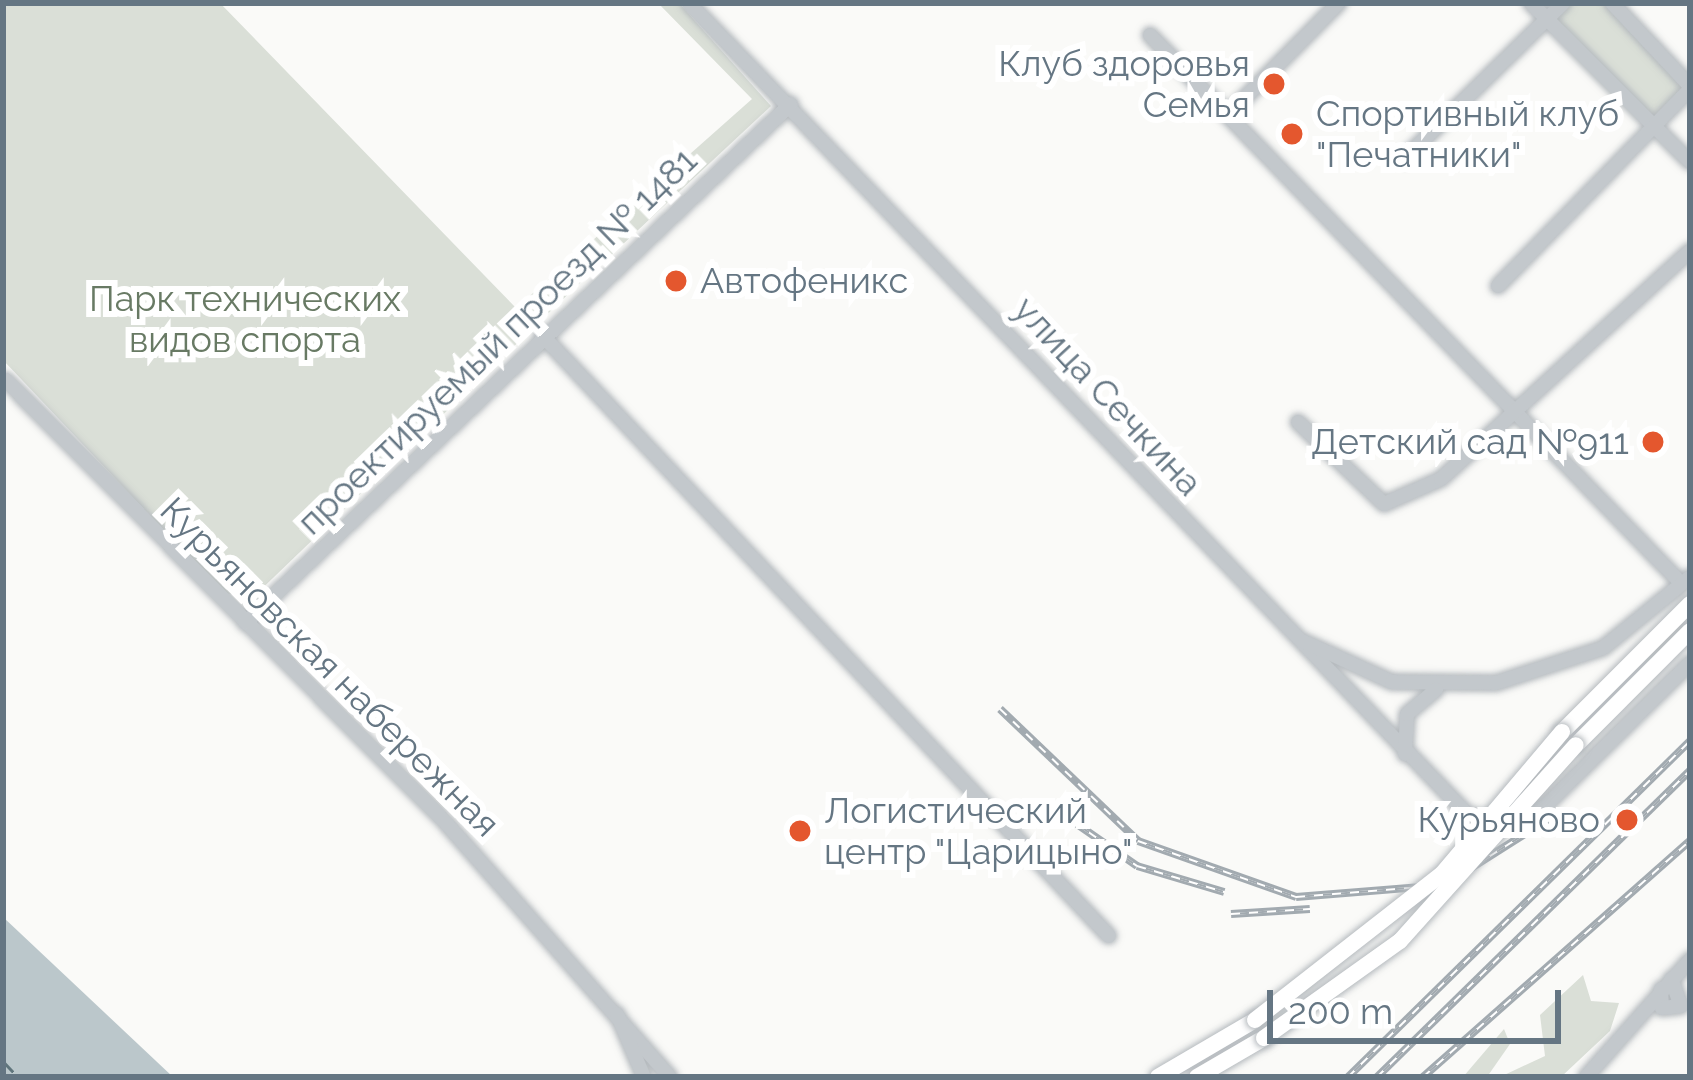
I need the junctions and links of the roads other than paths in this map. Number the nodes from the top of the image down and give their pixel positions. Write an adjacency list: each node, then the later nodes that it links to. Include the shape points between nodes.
1 (689, 3): 9 (street, улица Сечкина)
2 (1339, 3): 10 (street)
3 (1531, 3): 6 (street)
4 (1563, 3): 6 (street)
5 (1612, 3): 8 (street)
6 (1547, 20): 11 (street); 12 (street)
7 (1150, 35): 10 (street)
8 (1690, 87): 11 (street)
9 (791, 104): 16 (street, проектируемый проезд № 1481); 24 (street, улица Сечкина)
10 (1228, 115): 18 (street)
11 (1659, 131): 13 (street); 15 (street)
12 (1406, 157)
13 (1690, 162)
14 (1690, 251): 18 (street)
15 (1498, 286)
16 (542, 334): 22 (street, проектируемый проезд № 1481); 29 (street)
17 (6, 380): 22 (street, Курьяновская набережная)
18 (1512, 414): 19 (street, via 1441,479 1384,504); 20 (street)
19 (1298, 422)
20 (1683, 577): 26 (street, via 1572,664)
21 (1690, 604): 27 (main road)
22 (245, 623): 32 (street, Курьяновская набережная)
23 (1690, 631): 27 (main road)
24 (1292, 635): 26 (street, via 1360,670); 28 (street, улица Сечкина)
25 (1690, 663): 28 (street, улица Сечкина, via 1544,807 1488,823 1448,801)
26 (1441, 688): 28 (street, via 1407,714)
27 (1569, 738): 37 (main road, bridge, via 1442,874 1255,1020); 38 (main road, bridge, via 1400,941)
28 (1405, 754)
29 (1109, 936)
30 (1690, 960): 31 (street)
31 (1666, 984): 33 (street); 33 (street, via 1683,1002); 34 (street)
32 (608, 1000): 35 (street, Курьяновская набережная); 36 (street, Курьяновская набережная)
33 (1665, 1010): 34 (street)
34 (1637, 1018): 39 (street)
35 (644, 1077)
36 (670, 1077)
37 (1158, 1077)
38 (1198, 1077)
39 (1586, 1077)

